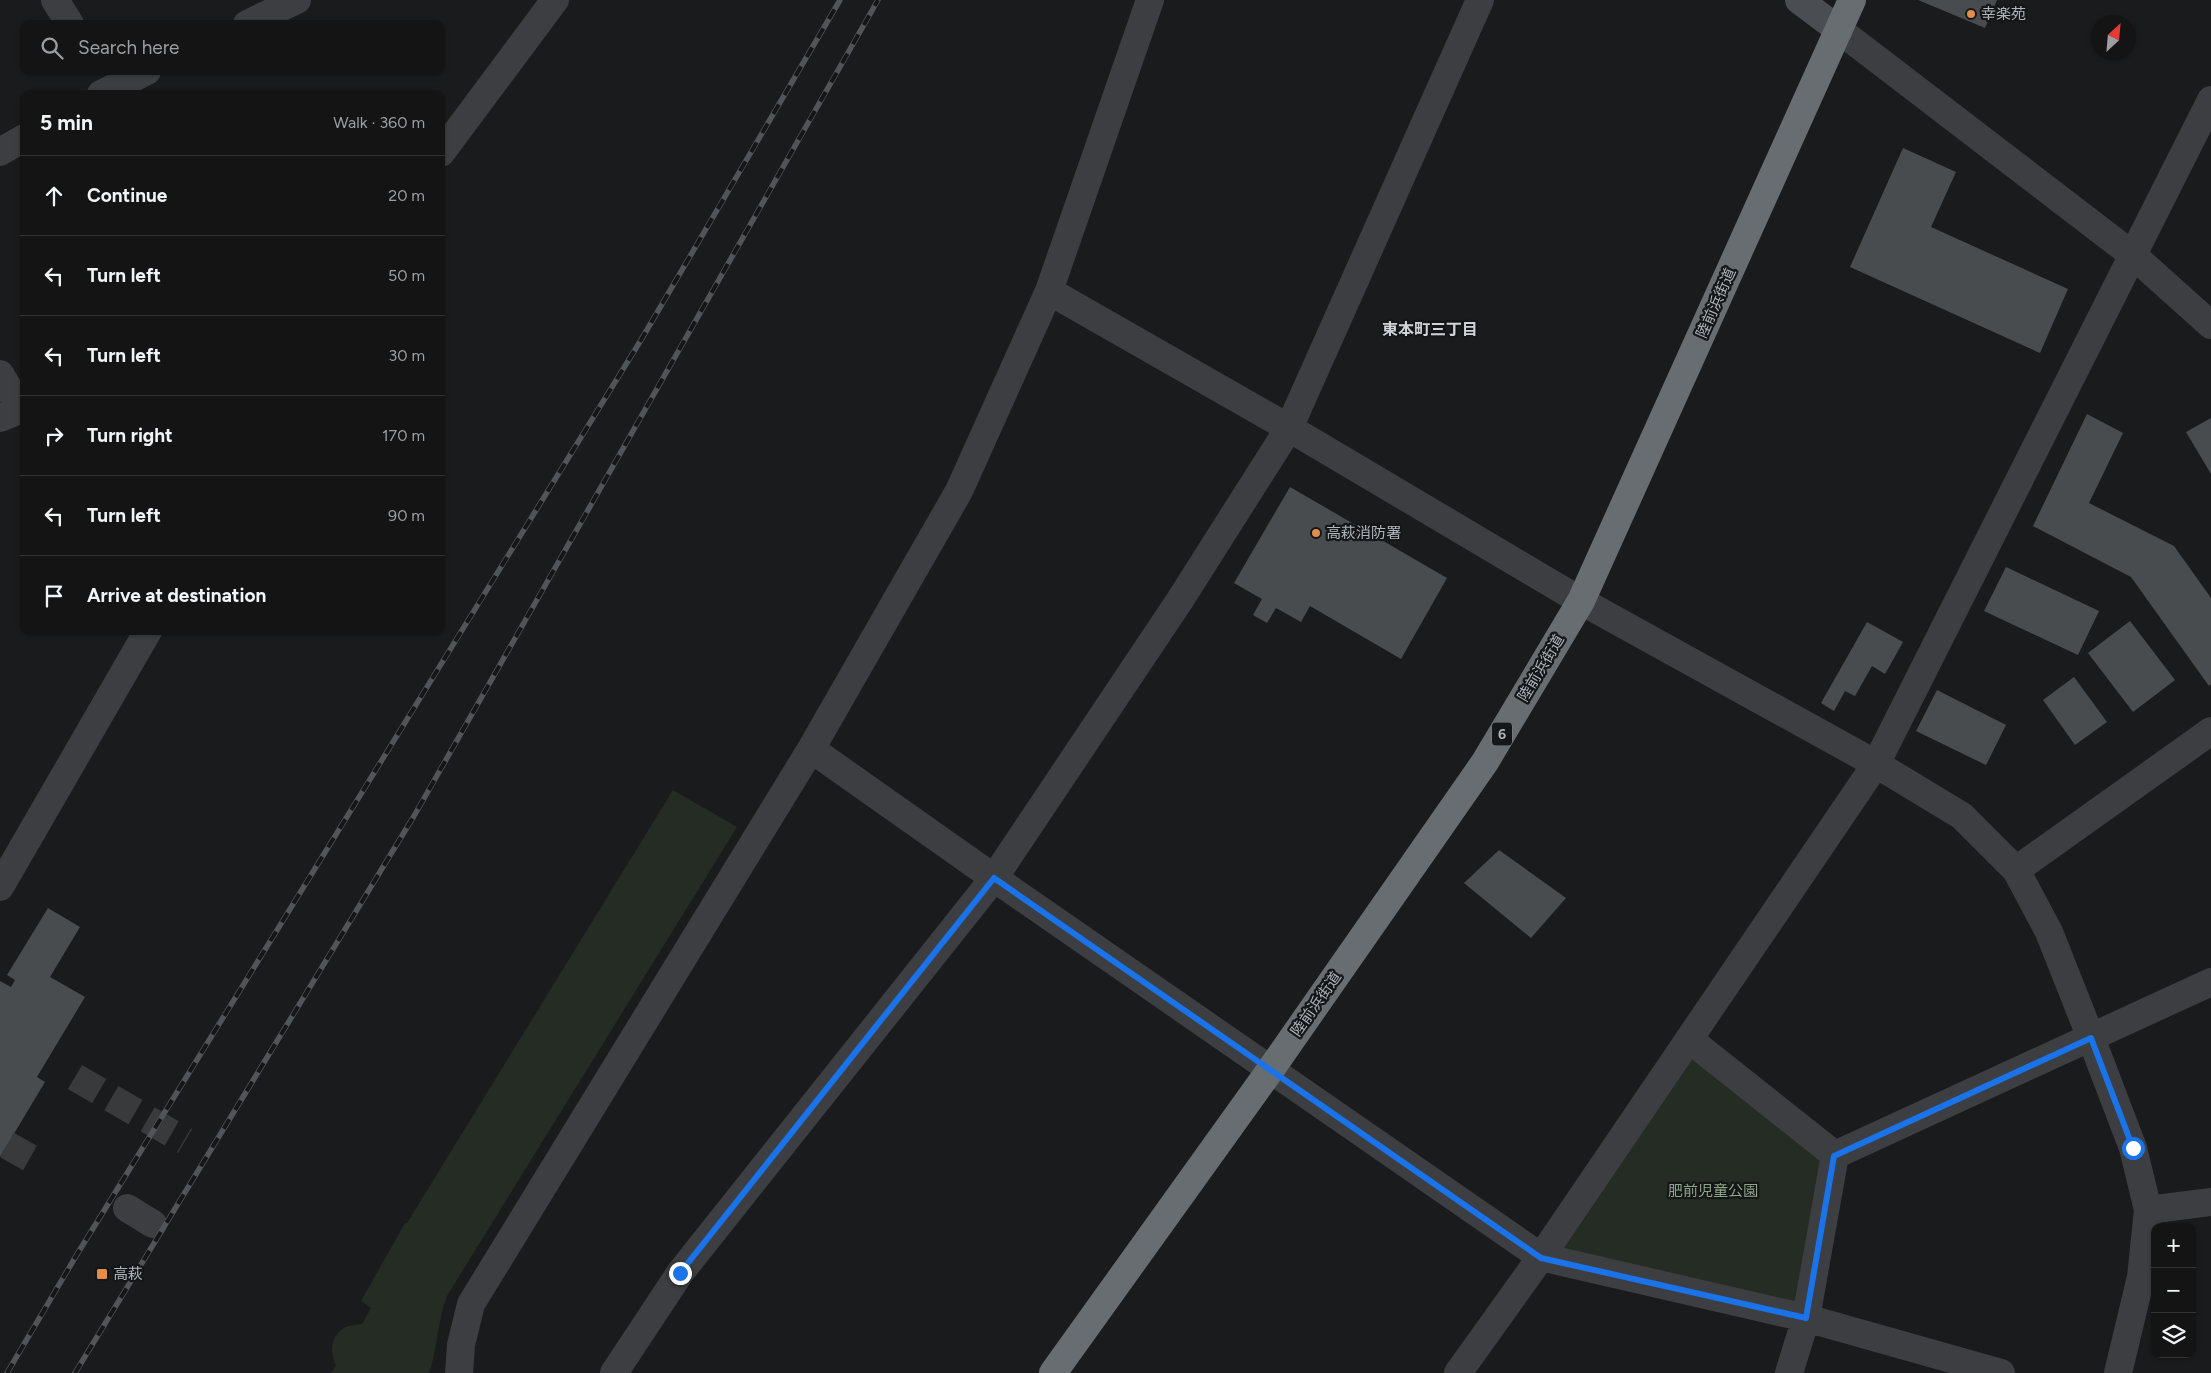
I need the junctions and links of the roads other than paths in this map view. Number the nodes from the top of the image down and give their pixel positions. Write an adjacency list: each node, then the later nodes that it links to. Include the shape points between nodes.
1 (55, 0): 8 (street)
2 (297, 0): 9 (street)
3 (555, 0): 15 (street)
4 (1150, 0): 18 (street)
5 (1480, 0): 22 (street)
6 (1799, 0): 10 (street)
7 (1852, 0): 10 (highway, 陸前浜街道 / 6)
8 (68, 20)
9 (255, 20)
10 (1839, 30): 17 (street); 23 (highway, 陸前浜街道 / 6)
11 (137, 75): 12 (street)
12 (107, 87)
13 (2211, 100): 17 (street)
14 (20, 140): 16 (street)
15 (445, 148)
16 (0, 152)
17 (2134, 256): 19 (street); 27 (street)
18 (1049, 291): 22 (street); 26 (street, via 959,491)
19 (2211, 325)
20 (0, 374): 21 (street)
21 (15, 412)
22 (1289, 428): 23 (street); 29 (street, via 1174,608)
23 (1581, 601): 27 (street); 34 (highway, 陸前浜街道 / 6, via 1485,762)
24 (146, 635): 30 (street)
25 (2211, 731): 28 (street)
26 (812, 749): 29 (street); 42 (street, via 471,1304 461,1344)
27 (1876, 764): 28 (street, via 1962,816); 33 (street)
28 (2016, 870): 32 (street, via 2049,932)
29 (994, 878): 34 (street); 43 (street, via 680,1273)
30 (0, 887)
31 (2211, 982): 32 (street)
32 (2091, 1038): 35 (street); 38 (street, via 2133,1148)
33 (1690, 1040): 35 (street); 40 (street)
34 (1271, 1069): 40 (street); 44 (highway, 陸前浜街道 / 6)
35 (1834, 1156): 41 (street)
36 (2211, 1202): 38 (street)
37 (127, 1208): 39 (street)
38 (2148, 1210): 48 (street, via 2141,1277)
39 (154, 1224)
40 (1541, 1258): 41 (street); 45 (street)
41 (1806, 1318): 46 (street); 47 (street)
42 (459, 1373)
43 (614, 1373)
44 (1053, 1373)
45 (1458, 1373)
46 (1789, 1373)
47 (2001, 1373)
48 (2118, 1373)

